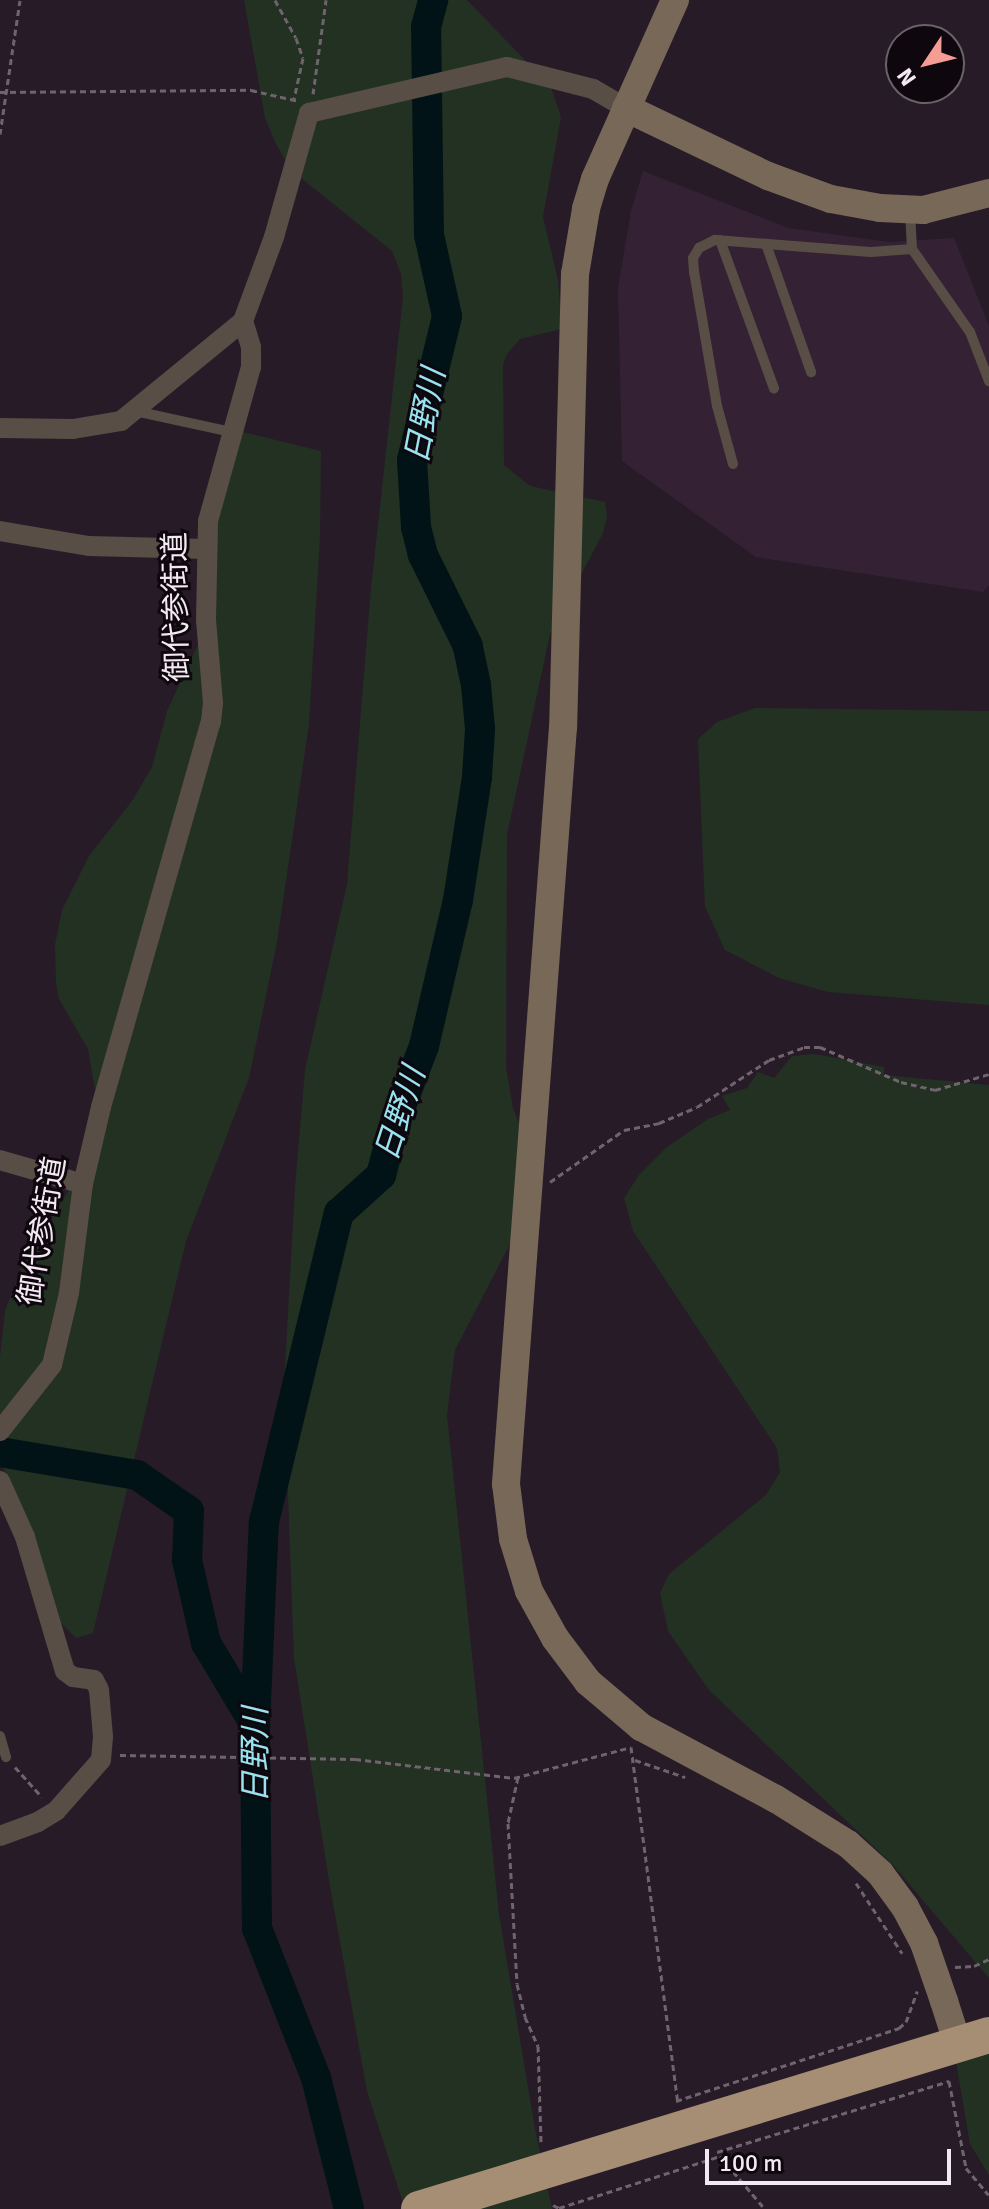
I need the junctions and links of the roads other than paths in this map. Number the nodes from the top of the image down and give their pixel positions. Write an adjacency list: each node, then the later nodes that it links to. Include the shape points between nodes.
1 (675, 0): 2 (street)
2 (626, 108): 4 (street, via 768,176 831,199); 8 (street, via 593,89 514,68 309,113 270,250); 25 (street, bridge, via 586,209 575,274 563,727 506,1484 513,1539 529,1591 561,1647 635,1744 776,1799 848,1844 880,1873 905,1907 914,1950)
3 (989, 193): 4 (street)
4 (910, 209): 7 (lane)
5 (720, 240): 6 (lane); 11 (lane); 15 (lane, via 699,248 693,258 717,406)
6 (766, 244): 7 (lane, via 893,253); 9 (lane)
7 (912, 249): 10 (lane, via 970,332)
8 (243, 321): 12 (street); 14 (street, 御代参街道, via 251,367)
9 (811, 372)
10 (989, 381)
11 (774, 388)
12 (133, 411): 13 (street, via 121,421 73,429); 14 (lane)
13 (0, 428)
14 (231, 432): 17 (street, 御代参街道)
15 (733, 464)
16 (0, 531): 17 (street, via 89,546)
17 (206, 549): 19 (street, 御代参街道, via 211,722)
18 (0, 1160): 19 (street)
19 (83, 1184): 20 (street, 御代参街道, via 69,1293 52,1365)
20 (0, 1431)
21 (0, 1481): 24 (street, via 25,1537 65,1671 94,1680 99,1690 101,1760 56,1811)
22 (0, 1736): 23 (lane)
23 (6, 1757)
24 (0, 1836)
25 (973, 2040): 26 (highway)
26 (419, 2209)

